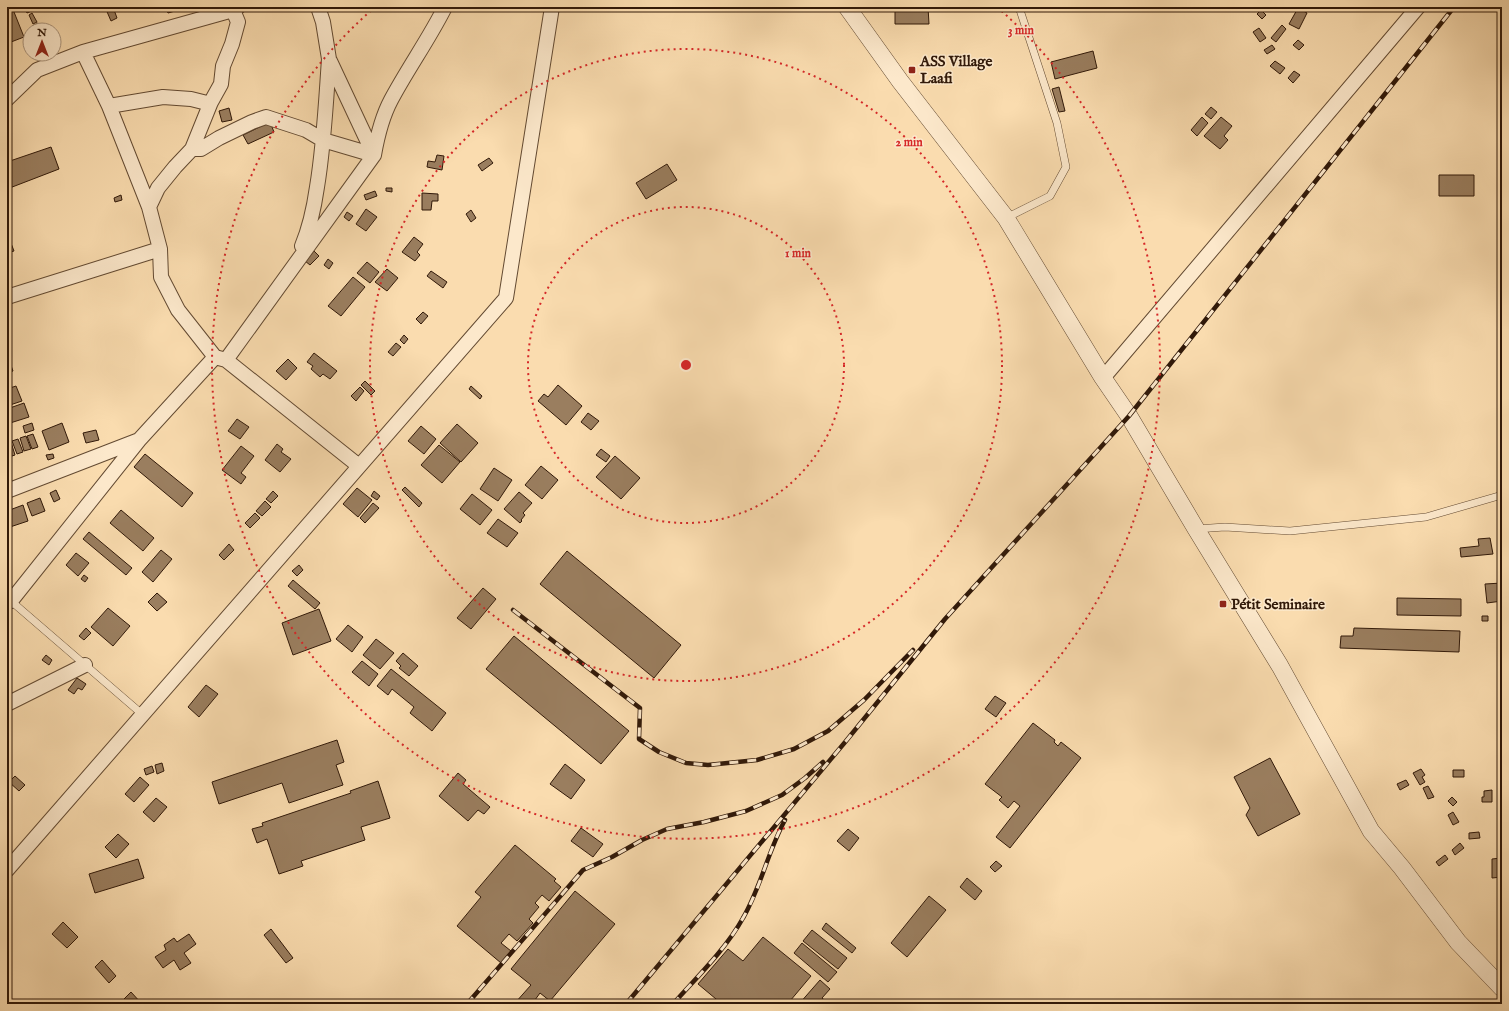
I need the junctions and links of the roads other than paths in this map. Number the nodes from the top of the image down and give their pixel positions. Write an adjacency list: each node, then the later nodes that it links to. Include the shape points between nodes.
1 (318, 7): 9 (street)
2 (446, 7): 15 (street, via 391,100 377,138)
3 (552, 7): 24 (street, via 506,298)
4 (847, 7): 17 (street, via 900,82)
5 (1019, 7): 17 (lane, via 1057,123 1066,167 1050,196)
6 (1418, 7): 22 (street)
7 (235, 8): 8 (street); 11 (street, via 238,22 223,66 221,84)
8 (83, 52): 10 (street, via 37,70); 12 (street)
9 (329, 58): 13 (street); 15 (street)
10 (7, 98)
11 (211, 102): 12 (street, via 163,97); 14 (street)
12 (109, 106): 16 (street)
13 (323, 140): 14 (street, via 306,130 266,117 201,149); 15 (street); 19 (street, via 313,213 307,234)
14 (192, 150): 16 (street, via 158,188)
15 (374, 155): 19 (street)
16 (149, 207): 18 (street)
17 (1006, 218): 22 (street)
18 (160, 249): 20 (street); 21 (street, via 161,277 178,310)
19 (284, 280): 21 (street)
20 (7, 297)
21 (221, 359): 23 (street); 24 (street)
22 (1104, 378): 27 (street, via 1130,416)
23 (140, 439): 25 (street); 28 (street)
24 (359, 466): 31 (street)
25 (7, 491)
26 (1502, 496): 27 (lane, via 1426,518 1290,531 1225,527)
27 (1196, 529): 33 (street, via 1280,666 1371,831 1458,942)
28 (8, 598): 29 (lane)
29 (84, 665): 30 (street); 31 (lane)
30 (7, 704)
31 (142, 714): 32 (street)
32 (7, 870)
33 (1502, 988)

